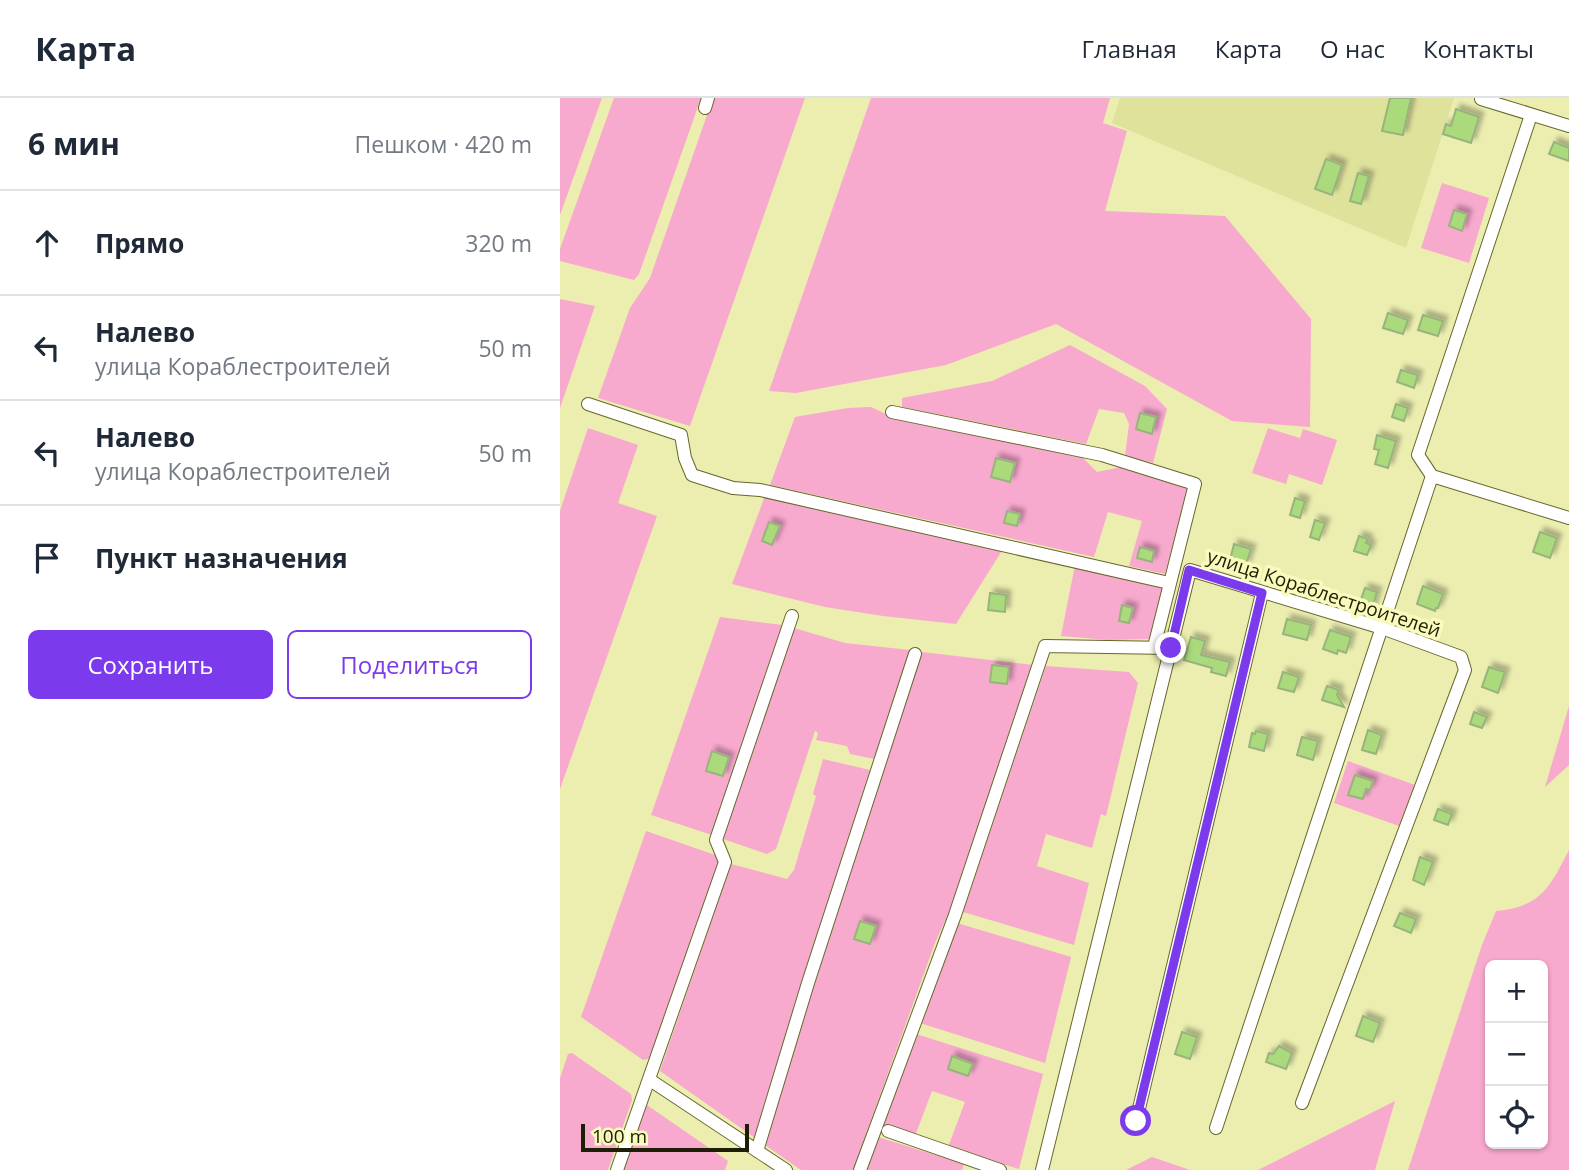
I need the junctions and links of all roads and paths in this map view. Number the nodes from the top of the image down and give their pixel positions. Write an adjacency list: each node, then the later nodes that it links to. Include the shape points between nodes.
1 (1481, 99): 2 (street)
2 (1531, 115): 3 (street); 6 (street, via 1418,455)
3 (1569, 126)
4 (588, 404): 8 (street, via 681,435 692,475 733,488 760,490)
5 (892, 412): 8 (street, via 1102,455 1195,484)
6 (1432, 476): 7 (street); 11 (street)
7 (1569, 518)
8 (1169, 583): 12 (street)
9 (1262, 593): 11 (street, улица Кораблестроителей); 13 (street, улица Кораблестроителей, via 1189,570); 17 (street)
10 (792, 616): 15 (street, via 716,840 725,862)
11 (1382, 628): 16 (street, улица Кораблестроителей, via 1461,657 1465,670); 18 (street)
12 (1154, 647): 13 (street); 23 (street, via 1045,646 956,915)
13 (1171, 648): 25 (street, улица Кораблестроителей)
14 (915, 654): 20 (street)
15 (650, 1080): 20 (street); 21 (street)
16 (1302, 1103)
17 (1136, 1121)
18 (1216, 1128)
19 (888, 1131): 24 (street)
20 (757, 1151): 22 (street)
21 (617, 1170)
22 (786, 1170)
23 (860, 1170)
24 (1000, 1170)
25 (1042, 1170)

